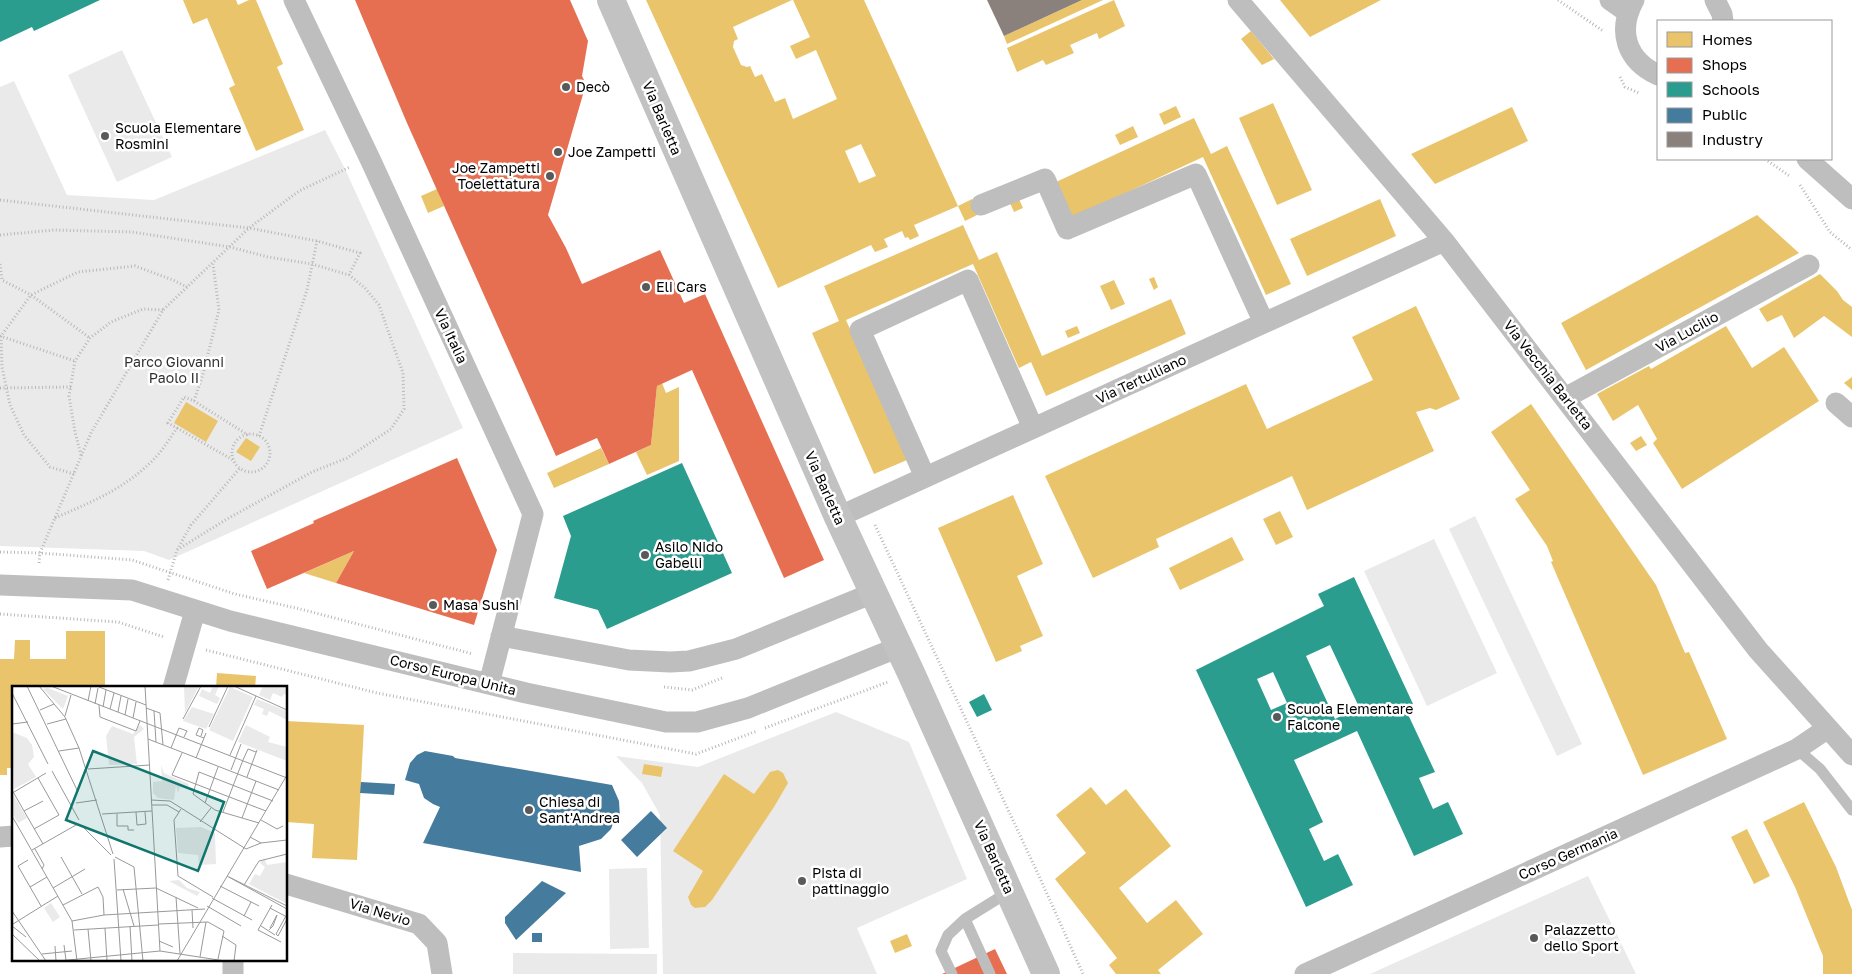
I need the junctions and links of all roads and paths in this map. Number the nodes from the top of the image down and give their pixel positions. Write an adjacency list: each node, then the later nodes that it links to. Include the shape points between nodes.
1 (294, 0): 9 (street, Via Italia)
2 (611, 0): 51 (main road, Via Barletta)
3 (1238, 0): 19 (street, Via Vecchia Barletta)
4 (1610, 0): 6 (street)
5 (1715, 0): 7 (street)
6 (1631, 6): 8 (street, via 1624,27 1627,43 1644,68)
7 (1723, 20)
8 (1657, 74)
9 (370, 159): 17 (path, via 299,191); 63 (street, Via Italia, via 533,514)
10 (1767, 160): 12 (path)
11 (1808, 160): 14 (street)
12 (1792, 178)
13 (1798, 183): 22 (path, via 1830,232)
14 (1852, 199)
15 (0, 200): 17 (path)
16 (981, 205): 31 (street, via 1045,179 1067,229 1196,174)
17 (249, 228): 20 (path); 21 (path)
18 (0, 235): 21 (path, via 54,230 132,232)
19 (1444, 241): 31 (street, Via Tertulliano); 38 (street, Via Vecchia Barletta)
20 (317, 242): 25 (path); 27 (path, via 360,253)
21 (230, 247): 23 (path); 25 (path)
22 (1852, 250)
23 (213, 263): 28 (path); 39 (path, via 218,310)
24 (0, 264): 29 (path, via 2,280)
25 (312, 264): 27 (path); 45 (path, via 307,290)
26 (1809, 265): 38 (street, Via Lucilio)
27 (349, 275): 54 (path, via 366,288 379,305 403,373 404,410 391,429 347,458 312,472)
28 (187, 288): 29 (path, via 136,266 78,272); 30 (path)
29 (32, 295): 32 (path); 33 (path)
30 (163, 310): 33 (path, via 144,309 119,318); 46 (path, via 91,433)
31 (1264, 323): 43 (street, Via Tertulliano)
32 (0, 336): 34 (path); 37 (path)
33 (90, 338): 34 (path)
34 (75, 361): 35 (path)
35 (70, 387): 37 (path); 46 (path)
36 (0, 388): 37 (path)
37 (7, 388): 49 (path, via 10,405 24,435 50,467)
38 (1566, 398): 70 (street, Via Vecchia Barletta, via 1758,650)
39 (194, 401): 42 (path, via 184,397 168,423); 44 (path)
40 (1836, 403): 41 (street)
41 (1852, 417)
42 (177, 428): 47 (path); 52 (path, via 155,459 122,486)
43 (1033, 428): 50 (street, Via Tertulliano); 50 (street, via 968,280 860,330)
44 (248, 435): 45 (path); 47 (path, via 238,439 234,445)
45 (259, 436): 48 (path, via 269,446 269,459 265,466 252,472)
46 (81, 457): 49 (path)
47 (233, 460): 48 (path)
48 (240, 468): 54 (path, via 200,514)
49 (74, 474): 52 (path)
50 (925, 477): 51 (street, Via Tertulliano)
51 (838, 517): 60 (main road, Via Barletta)
52 (55, 518): 56 (path)
53 (875, 525): 81 (path)
54 (177, 550): 57 (path)
55 (0, 552): 56 (path)
56 (40, 553): 57 (path, via 132,560); 59 (path)
57 (170, 572): 61 (path); 65 (path, via 235,594)
58 (0, 585): 59 (street, Corso Europa Unita)
59 (37, 586): 61 (street, Corso Europa Unita, via 132,590)
60 (873, 593): 63 (street, via 736,649 689,661 629,660); 64 (main road, Via Barletta)
61 (162, 598): 62 (street, Corso Europa Unita)
62 (195, 610): 67 (street, Corso Europa Unita); 68 (street)
63 (501, 636): 65 (street, Via Italia)
64 (899, 647): 67 (street, Corso Europa Unita, via 748,708 696,722 666,722); 75 (main road, Via Barletta)
65 (495, 660): 67 (street, Via Italia)
66 (728, 676): 69 (path, via 692,690)
67 (489, 684)
68 (174, 686)
69 (659, 686)
70 (1828, 728): 71 (street, Corso Germania); 72 (street, Via Vecchia Barletta)
71 (1797, 750): 73 (lane, via 1820,768); 82 (street, Corso Germania)
72 (1852, 755)
73 (1852, 810)
74 (288, 885): 77 (street, Via Nevio, via 419,924 436,943)
75 (1010, 891): 76 (lane); 80 (main road, Via Barletta)
76 (965, 919): 78 (lane, via 948,935 941,951); 79 (lane)
77 (442, 974)
78 (952, 974)
79 (990, 974)
80 (1046, 974)
81 (1083, 974)
82 (1305, 974)

